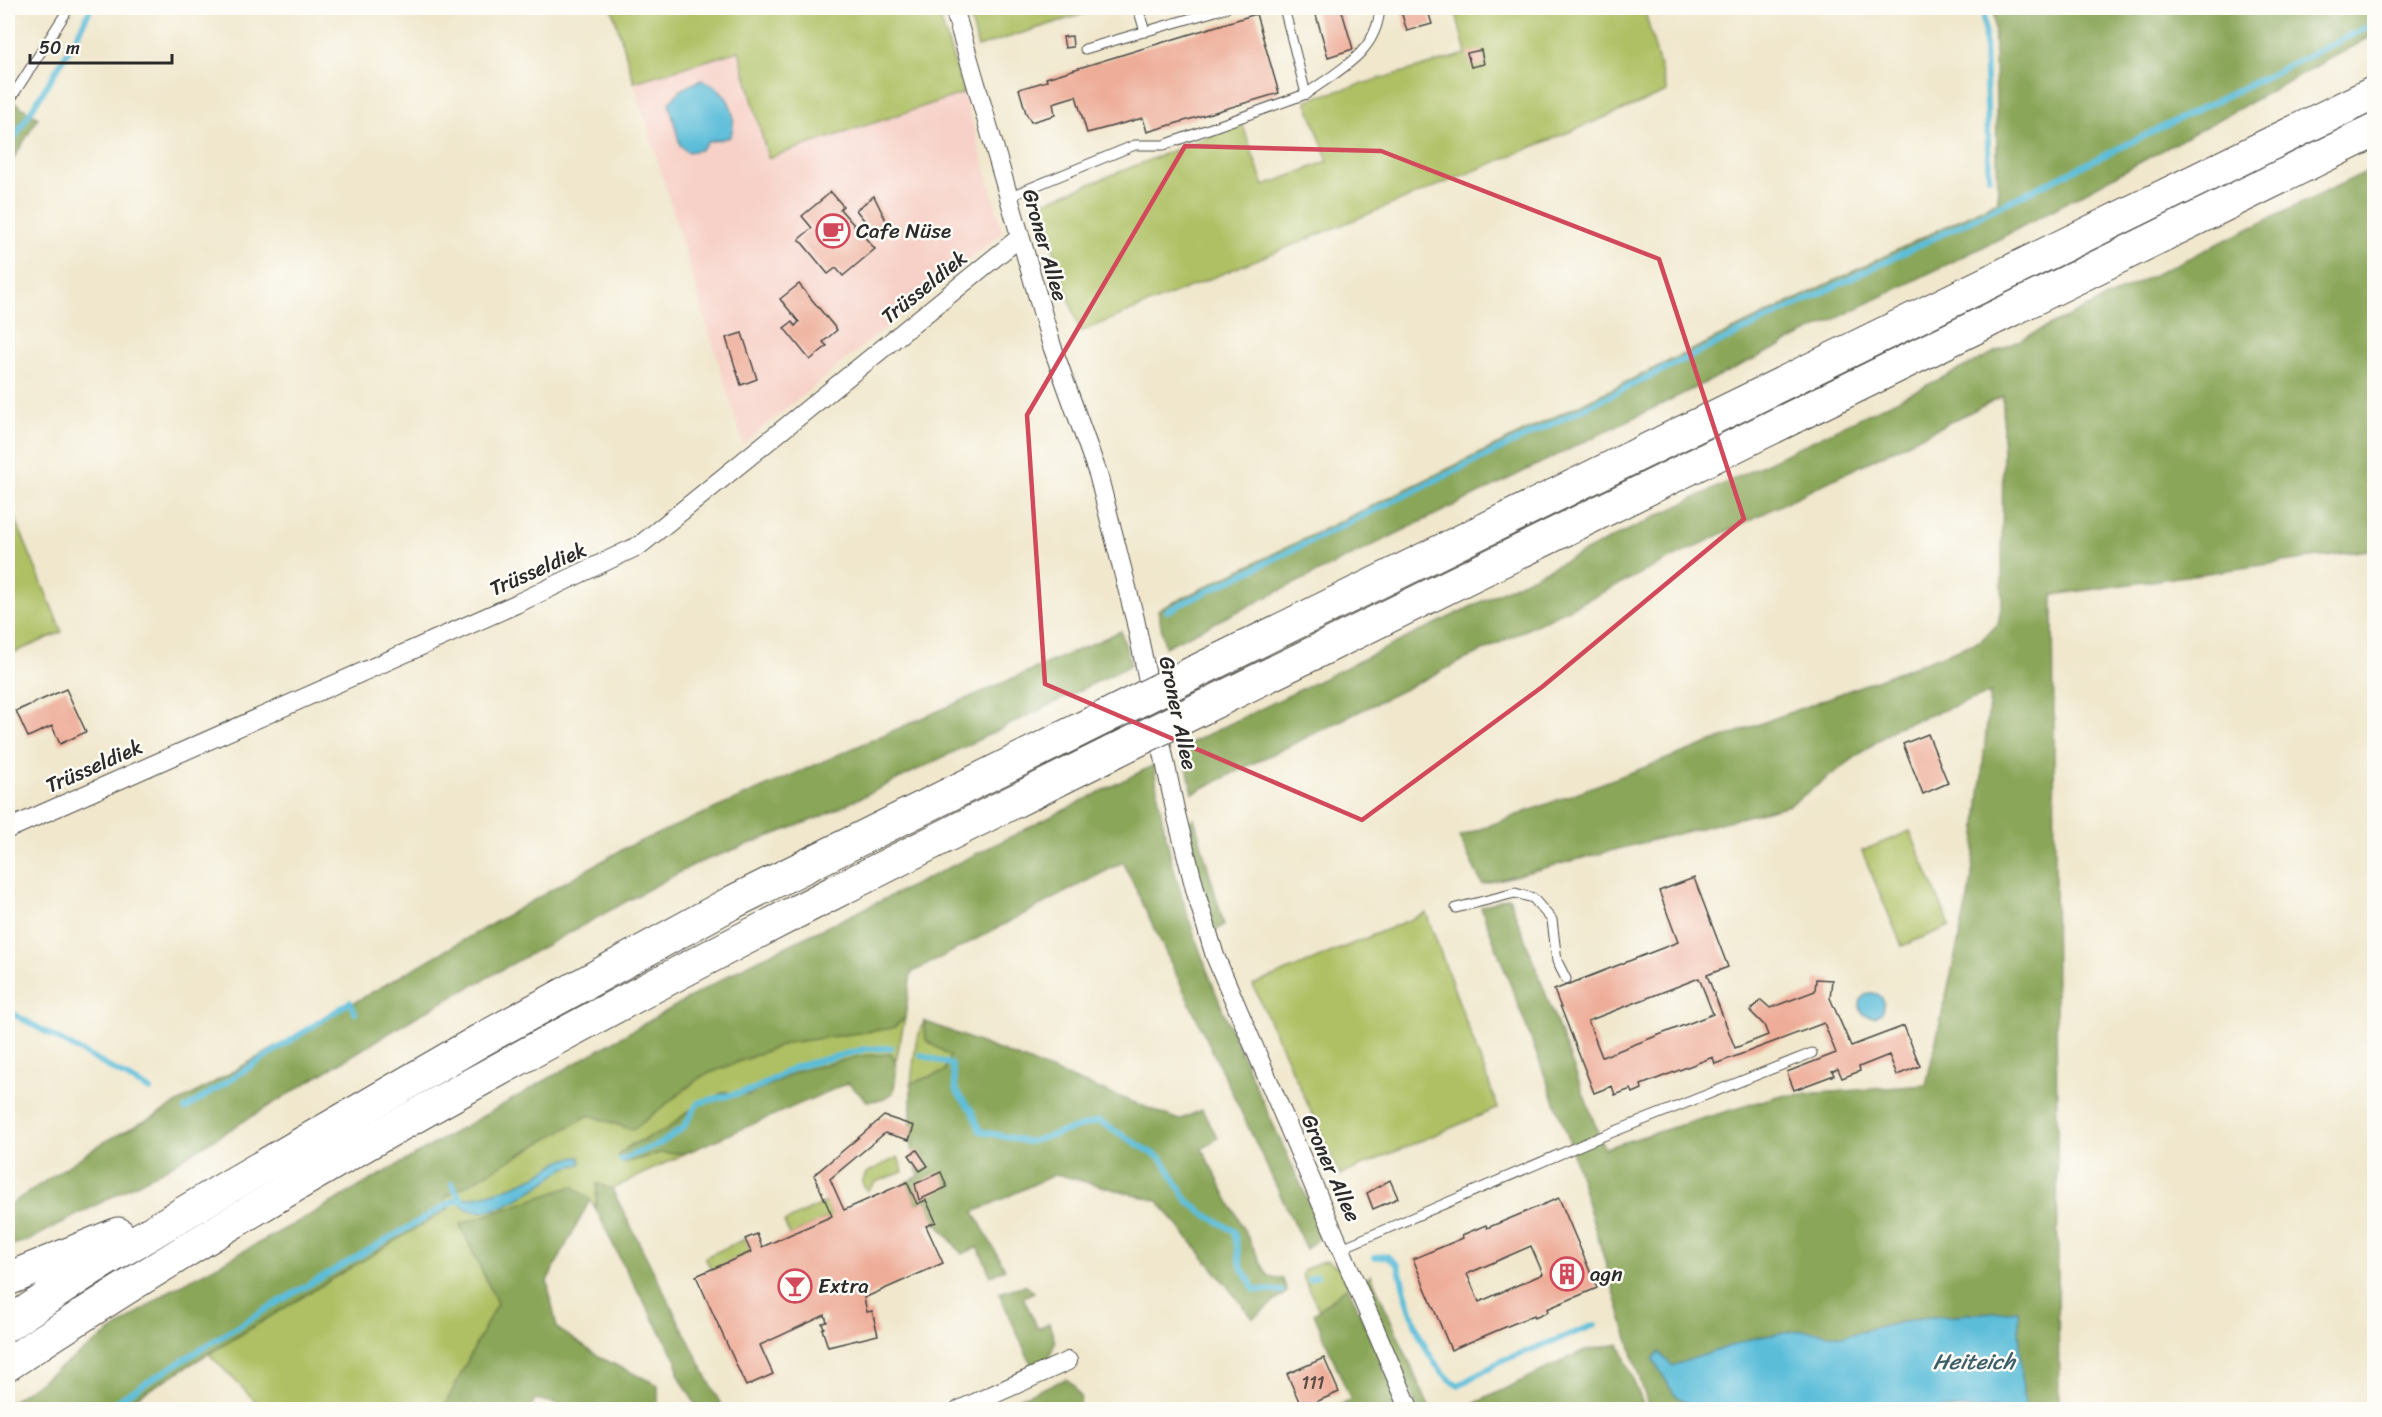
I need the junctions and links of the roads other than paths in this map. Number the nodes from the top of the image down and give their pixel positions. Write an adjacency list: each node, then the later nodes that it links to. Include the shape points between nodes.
1 (69, 8): 11 (lane)
2 (954, 8): 13 (street, Groner Allee)
3 (1138, 8): 7 (lane)
4 (1226, 8): 7 (lane)
5 (1284, 8): 10 (lane)
6 (1380, 8): 10 (lane, via 1379,24 1370,45)
7 (1145, 32): 8 (lane)
8 (1085, 49)
9 (2374, 93): 19 (highway, bridge, via 733,902 481,1040)
10 (1306, 94): 13 (lane, via 1164,145 1135,145)
11 (8, 103)
12 (2374, 131): 24 (highway, bridge, via 752,932 533,1049 274,1197 112,1295)
13 (1008, 197): 14 (street, Groner Allee)
14 (1019, 238): 15 (street, Trüsseldiek, via 640,545); 20 (street, Groner Allee, via 1098,474 1136,619 1176,814 1215,956)
15 (8, 829)
16 (1456, 908): 17 (lane, via 1515,893 1533,898 1552,920 1554,949)
17 (1566, 979)
18 (1812, 1053): 20 (lane)
19 (194, 1208): 21 (highway, via 108,1237); 22 (highway, via 92,1268)
20 (1342, 1248): 26 (street, Groner Allee)
21 (8, 1279)
22 (8, 1324)
23 (1068, 1361): 25 (street)
24 (8, 1365)
25 (959, 1410)
26 (1410, 1410)

